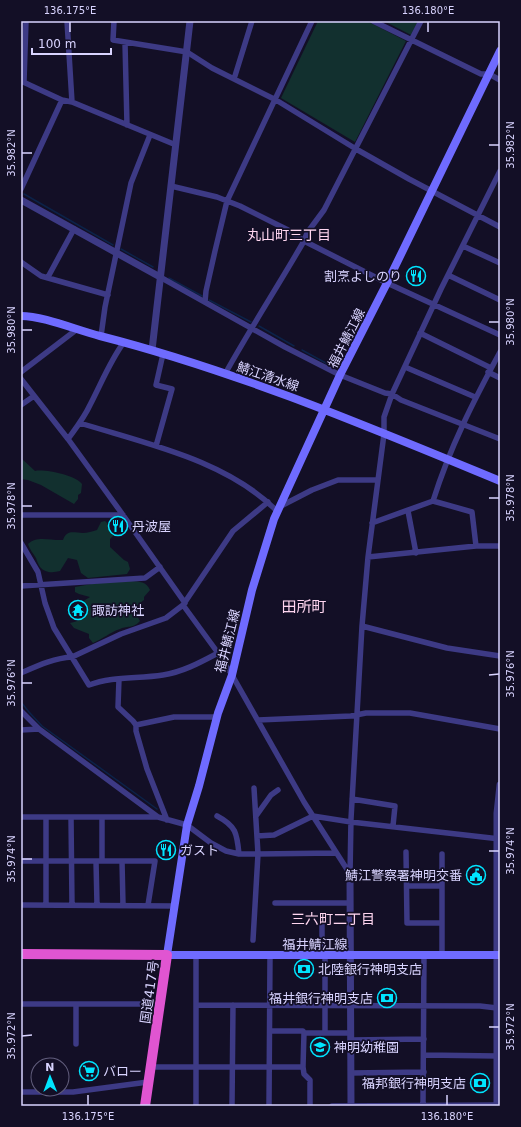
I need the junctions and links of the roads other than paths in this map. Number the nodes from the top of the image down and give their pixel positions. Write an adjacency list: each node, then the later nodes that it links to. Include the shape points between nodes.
1 (26, 21): 16 (street)
2 (68, 21): 19 (street)
3 (114, 21): 10 (street, via 113,40)
4 (190, 21): 12 (street)
5 (252, 21): 14 (street)
6 (312, 21): 18 (street)
7 (373, 21): 9 (street)
8 (421, 21): 9 (street)
9 (412, 40): 13 (street, via 481,74); 23 (street)
10 (125, 43): 12 (street); 20 (street)
11 (500, 51): 13 (main road, 福井鯖江線)
12 (187, 52): 14 (street); 22 (street)
13 (489, 74): 15 (street); 27 (main road, 福井鯖江線)
14 (234, 79): 18 (street)
15 (500, 80)
16 (23, 81): 17 (street)
17 (62, 100): 19 (street); 26 (street)
18 (276, 100): 23 (street); 29 (street)
19 (72, 102): 20 (street)
20 (127, 125): 21 (street)
21 (150, 135): 22 (street); 35 (street, via 131,183)
22 (176, 145): 25 (street)
23 (356, 148): 27 (street); 33 (street, via 324,210)
24 (499, 174): 30 (street)
25 (170, 186): 29 (street); 40 (street)
26 (21, 189)
27 (431, 190): 30 (street); 41 (main road, 福井鯖江線)
28 (21, 200): 32 (street)
29 (227, 201): 33 (street, via 288,230); 44 (street, via 214,251)
30 (478, 215): 31 (street); 34 (street)
31 (500, 228)
32 (74, 229): 35 (street); 39 (street)
33 (304, 241): 41 (street); 47 (street, via 261,316)
34 (463, 246): 37 (street); 38 (street)
35 (116, 252): 40 (street); 42 (street)
36 (21, 262): 39 (street, via 42,276)
37 (500, 263)
38 (448, 275): 43 (street); 45 (street)
39 (48, 277): 42 (street)
40 (160, 277): 44 (street); 53 (street)
41 (387, 283): 45 (street); 60 (main road, 福井鯖江線)
42 (108, 295): 51 (street)
43 (500, 300)
44 (205, 302): 47 (street)
45 (433, 305): 49 (street); 50 (street)
46 (21, 316): 48 (main road, 鯖江清水線, via 37,317)
47 (251, 328): 59 (street); 60 (street)
48 (76, 330): 51 (main road, 鯖江清水線); 58 (street)
49 (420, 333): 56 (street); 57 (street)
50 (500, 335)
51 (101, 336): 52 (main road, 鯖江清水線)
52 (124, 342): 53 (main road, 鯖江清水線); 68 (street, via 116,352)
53 (152, 350): 55 (main road, 鯖江清水線)
54 (500, 352): 57 (street)
55 (163, 354): 59 (main road, 鯖江清水線); 73 (street, via 156,384 172,389)
56 (405, 367): 63 (street); 65 (street)
57 (490, 370): 61 (street); 65 (street)
58 (21, 372)
59 (225, 374): 67 (main road, 鯖江清水線)
60 (340, 375): 63 (street); 67 (main road, 福井鯖江線)
61 (500, 378)
62 (21, 379): 64 (street)
63 (392, 394): 69 (street); 70 (street, via 384,417)
64 (34, 396): 66 (street); 71 (street)
65 (475, 398): 69 (street)
66 (21, 405)
67 (324, 409): 70 (main road, 鯖江清水線); 79 (main road, 福井鯖江線)
68 (80, 423): 71 (street); 73 (street)
69 (462, 424): 72 (street); 74 (street)
70 (384, 434): 74 (main road, 鯖江清水線); 75 (street)
71 (68, 439): 82 (street)
72 (500, 439)
73 (156, 446): 78 (street, via 214,468 241,482)
74 (447, 459): 76 (main road, 鯖江清水線); 77 (street)
75 (377, 480): 79 (street, via 338,480 312,490); 83 (street)
76 (500, 481)
77 (433, 501): 80 (street); 85 (street, via 472,512)
78 (268, 502): 79 (street); 92 (street, via 233,531)
79 (278, 509): 98 (main road, 福井鯖江線, via 260,563)
80 (408, 511): 83 (street); 87 (street)
81 (21, 515): 82 (street)
82 (123, 515): 89 (street)
83 (372, 523): 88 (street)
84 (21, 543): 90 (street)
85 (476, 546): 86 (street); 87 (street)
86 (500, 546)
87 (416, 552): 88 (street)
88 (368, 557): 93 (street)
89 (160, 568): 90 (street, via 144,578); 92 (street)
90 (42, 584): 91 (street); 96 (street, via 45,603 54,628)
91 (21, 586)
92 (184, 604): 94 (street); 96 (street, via 166,618 121,634)
93 (362, 626): 95 (street, via 447,648); 101 (street)
94 (218, 653): 98 (street); 99 (street, via 194,666 173,673)
95 (500, 656)
96 (72, 657): 97 (street, via 47,662); 99 (street, via 89,685 102,680)
97 (21, 673)
98 (232, 675): 102 (main road, 福井鯖江線); 104 (street)
99 (119, 679): 105 (street, via 118,707)
100 (21, 711): 103 (street)
101 (357, 715): 104 (street); 108 (street, via 410,713); 112 (street)
102 (217, 717): 105 (street, via 174,717); 123 (main road, 福井鯖江線)
103 (27, 719): 106 (street); 107 (street)
104 (258, 720): 114 (street)
105 (136, 725): 121 (street, via 147,769)
106 (21, 729): 107 (street)
107 (39, 729): 119 (street)
108 (500, 729)
109 (500, 786): 126 (street, via 496,813)
110 (254, 788): 120 (street)
111 (278, 790): 120 (street, via 271,795)
112 (352, 799): 122 (street); 124 (street, via 395,806)
113 (217, 816): 129 (street, via 228,822 235,830)
114 (313, 816): 122 (street); 125 (street, via 274,835); 128 (street)
115 (21, 817): 116 (street)
116 (46, 817): 117 (street); 133 (street)
117 (71, 817): 118 (street); 134 (street)
118 (102, 817): 119 (street); 135 (street)
119 (158, 817): 121 (street)
120 (256, 817): 125 (street)
121 (167, 820): 123 (street)
122 (351, 822): 124 (street); 137 (street)
123 (187, 825): 129 (street, via 226,851); 148 (main road, 福井鯖江線)
124 (392, 826): 126 (street)
125 (257, 836): 130 (street)
126 (498, 839): 156 (street)
127 (406, 852): 138 (street)
128 (336, 853): 130 (street); 137 (street)
129 (239, 854): 130 (street)
130 (258, 854): 151 (street)
131 (442, 854): 139 (street, via 439,866)
132 (21, 861): 133 (street)
133 (46, 861): 134 (street); 143 (street)
134 (72, 861): 135 (street); 144 (street)
135 (99, 861): 136 (street); 145 (street)
136 (122, 861): 146 (street); 147 (street, via 155,861)
137 (350, 875): 141 (street)
138 (407, 886): 139 (street); 149 (street, via 407,923)
139 (442, 886): 149 (street)
140 (275, 903): 141 (street)
141 (350, 904): 159 (street)
142 (21, 905): 143 (street)
143 (46, 905): 144 (street)
144 (72, 905): 145 (street)
145 (97, 905): 146 (street)
146 (123, 905): 147 (street)
147 (148, 905): 148 (street)
148 (175, 906): 153 (main road, 福井鯖江線)
149 (442, 923): 155 (street)
150 (322, 924): 158 (street)
151 (253, 940)
152 (21, 954): 153 (highway, 国道417号)
153 (167, 955): 154 (main road, 福井鯖江線); 163 (highway, 国道417号)
154 (196, 955): 157 (main road, 福井鯖江線); 164 (street)
155 (442, 955): 156 (main road, 福井鯖江線); 160 (main road, 福井鯖江線)
156 (498, 955): 170 (street)
157 (270, 956): 158 (main road, 福井鯖江線); 166 (street)
158 (323, 956): 159 (main road, 福井鯖江線); 168 (street)
159 (350, 956): 160 (main road, 福井鯖江線); 167 (street)
160 (424, 956): 169 (street)
161 (21, 1004): 162 (street)
162 (76, 1004): 163 (street); 176 (street)
163 (161, 1004): 179 (highway, 国道417号)
164 (197, 1005): 165 (street); 181 (street)
165 (233, 1005): 166 (street); 180 (street)
166 (270, 1005): 168 (street); 171 (street)
167 (351, 1005): 168 (street); 169 (street); 174 (street)
168 (324, 1006): 173 (street)
169 (424, 1006): 170 (street); 175 (street)
170 (499, 1008): 178 (street)
171 (270, 1031): 172 (street); 182 (street)
172 (304, 1033): 173 (street); 183 (street)
173 (324, 1033): 174 (street)
174 (351, 1037): 175 (street); 185 (street)
175 (424, 1039): 177 (street)
176 (76, 1044)
177 (424, 1055): 178 (street); 184 (street)
178 (497, 1056): 196 (street)
179 (150, 1067): 181 (street); 186 (highway, 国道417号)
180 (233, 1067): 181 (street); 182 (street); 191 (street)
181 (196, 1068): 190 (street)
182 (270, 1068): 183 (street); 192 (street)
183 (303, 1068): 193 (street, via 304,1074 310,1080)
184 (424, 1072): 185 (street); 188 (street)
185 (351, 1073): 195 (street)
186 (148, 1082): 187 (street, via 73,1092); 189 (highway, 国道417号)
187 (21, 1092)
188 (423, 1105): 195 (street); 196 (street)
189 (145, 1106)
190 (196, 1106)
191 (232, 1106)
192 (269, 1106)
193 (310, 1106)
194 (332, 1106): 195 (street)
195 (351, 1106)
196 (497, 1106)

